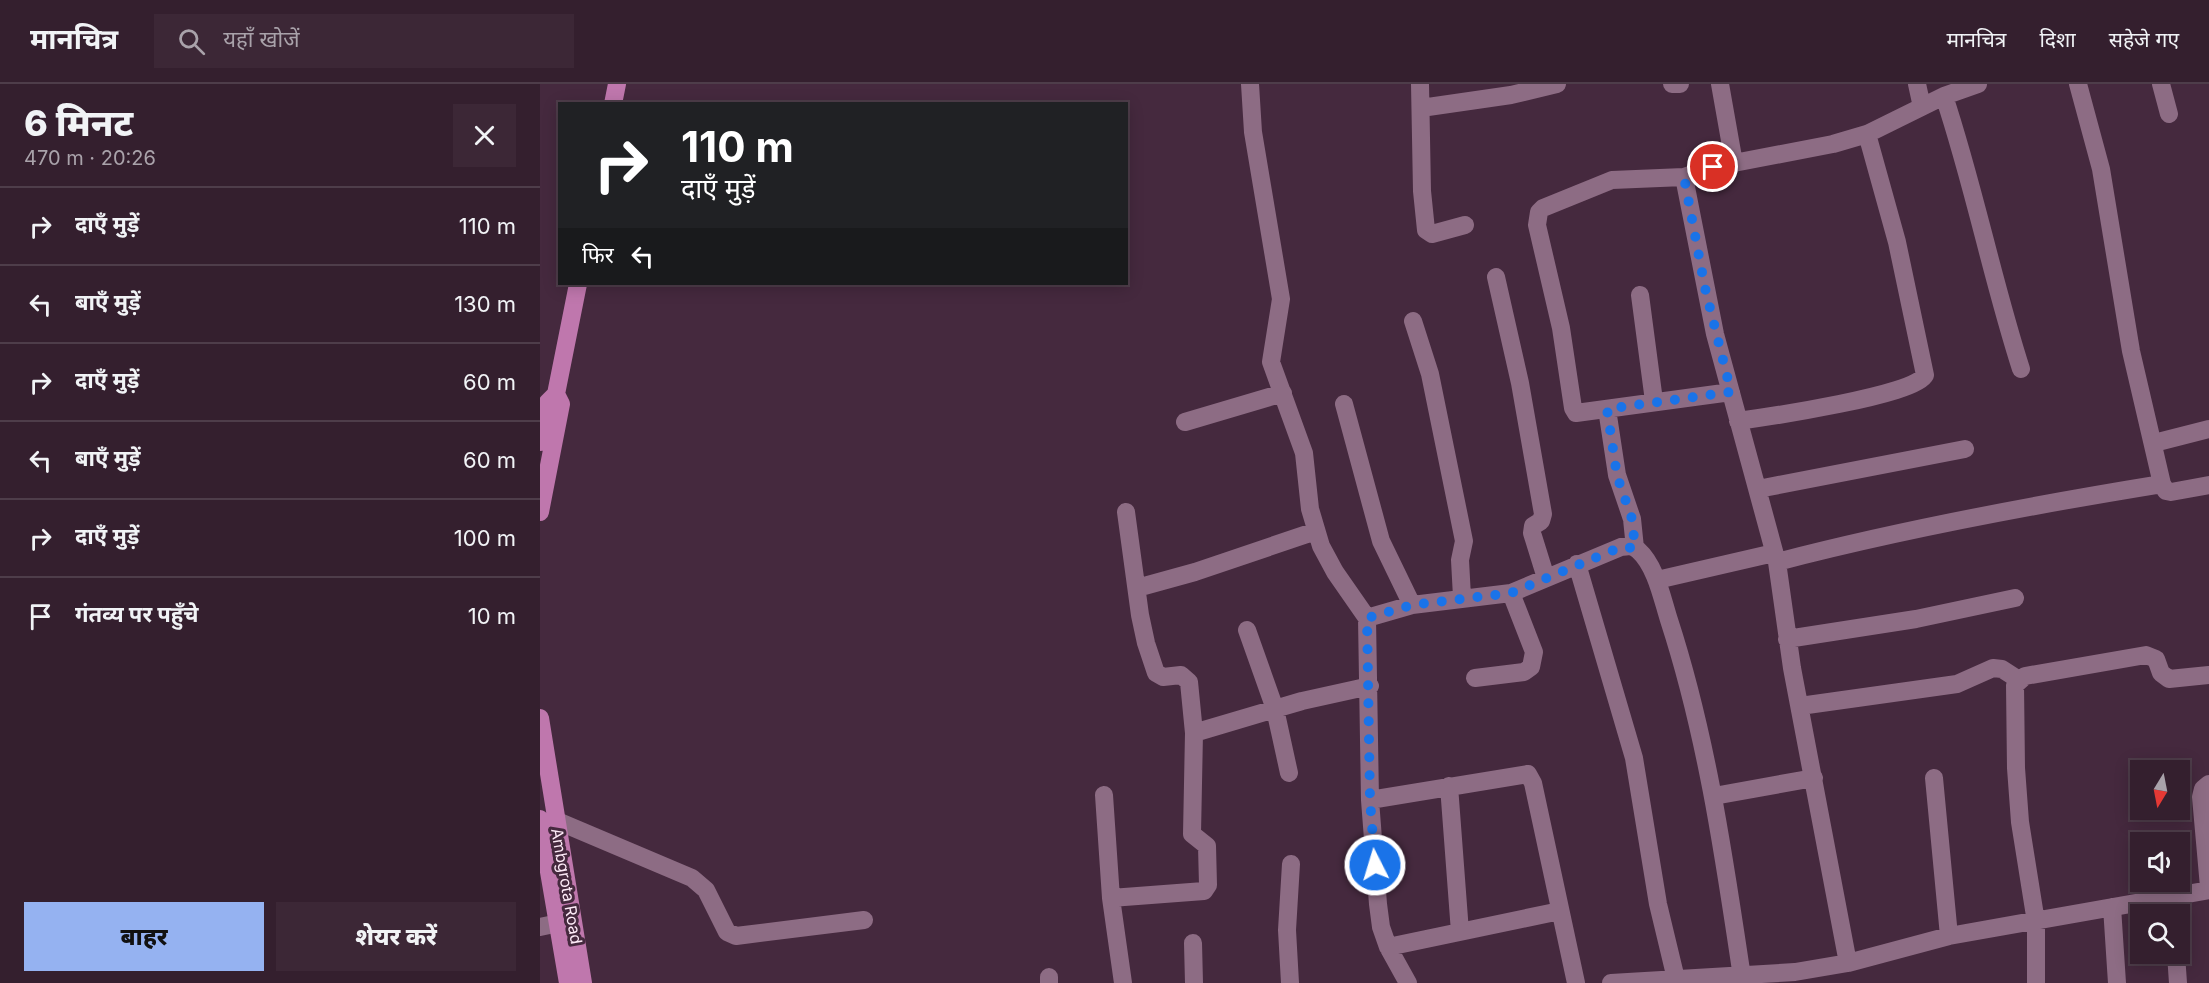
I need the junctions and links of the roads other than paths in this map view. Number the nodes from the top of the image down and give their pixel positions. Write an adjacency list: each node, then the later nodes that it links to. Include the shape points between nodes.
1 (617, 84): 13 (main road)
2 (1250, 84): 27 (street, via 1253,132 1281,290 1271,362)
3 (1420, 84): 15 (street)
4 (1557, 84): 15 (street, via 1511,96)
5 (1672, 84): 6 (street)
6 (1680, 84)
7 (1720, 84): 18 (street)
8 (1917, 84): 14 (street)
9 (1978, 84): 12 (street)
10 (2078, 84): 36 (street, via 2101,169 2131,351)
11 (2161, 84): 16 (street)
12 (1944, 96): 14 (street); 25 (street)
13 (613, 102)
14 (1922, 107): 17 (street)
15 (1421, 108): 20 (street, via 1426,230 1432,234)
16 (2169, 114)
17 (1867, 134): 18 (street); 32 (street, via 1902,264 1925,375 1917,384 1872,397)
18 (1734, 163): 19 (street)
19 (1684, 177): 26 (street, via 1705,288); 31 (street, via 1612,180 1543,208 1537,218 1561,328 1573,408 1583,414)
20 (1465, 225)
21 (1496, 277): 47 (street, via 1543,514 1532,533)
22 (578, 285): 28 (main road)
23 (1640, 295): 29 (street)
24 (1413, 321): 51 (street, via 1430,374 1464,541 1460,560)
25 (2021, 369)
26 (1731, 392): 29 (street); 32 (street)
27 (1283, 393): 33 (street); 43 (street, via 1304,453)
28 (556, 394): 35 (main road, via 548,402); 41 (main road, via 561,404)
29 (1654, 401): 31 (street)
30 (1344, 404): 53 (street, via 1381,541)
31 (1607, 409): 44 (street, via 1617,476 1632,519)
32 (1738, 421): 40 (street)
33 (1185, 422)
34 (2209, 429): 36 (street)
35 (540, 442)
36 (2154, 443): 38 (street)
37 (1965, 450): 40 (street)
38 (2162, 484): 39 (street, via 2171,492); 45 (street)
39 (2209, 485)
40 (1758, 489): 45 (street)
41 (540, 512)
42 (1126, 512): 49 (street)
43 (1316, 531): 49 (street); 54 (street, via 1335,572)
44 (1635, 548): 46 (street, via 1621,547); 48 (street)
45 (1775, 558): 48 (street); 56 (street)
46 (1577, 564): 47 (street); 92 (street, via 1634,758 1658,903)
47 (1546, 578): 50 (street)
48 (1657, 580): 71 (street, via 1695,707)
49 (1137, 588): 64 (street, via 1146,643 1156,673 1163,677 1181,675 1189,682)
50 (1511, 593): 51 (street); 58 (street, via 1534,652 1531,668)
51 (1462, 597): 53 (street)
52 (2015, 598): 56 (street, via 1916,619)
53 (1412, 605): 54 (street)
54 (1367, 618): 60 (street)
55 (1247, 630): 62 (street)
56 (1787, 639): 61 (street)
57 (2209, 675): 59 (street, via 2169,679 2161,673 2156,659 2146,655)
58 (1475, 678)
59 (2019, 680): 61 (street, via 1993,668 1957,684); 82 (street, via 2013,693 2016,768)
60 (1370, 686): 62 (street); 72 (street)
61 (1800, 706): 66 (street)
62 (1275, 709): 64 (street); 65 (street)
63 (540, 718): 73 (main road, Ambgrota Road)
64 (1194, 733): 77 (street, via 1192,834 1208,846 1206,889)
65 (1289, 773)
66 (1814, 778): 71 (street); 89 (street)
67 (1934, 778): 86 (street)
68 (2209, 784): 75 (street, via 2201,797)
69 (1449, 786): 72 (street); 80 (street, via 1523,772 1531,777); 85 (street)
70 (1104, 795): 77 (street)
71 (1714, 796): 91 (street)
72 (1370, 800): 88 (street, via 1378,904)
73 (548, 819): 81 (street, via 692,878 706,890 727,932 736,936); 83 (main road); 94 (main road, Ambgrota Road)
74 (1291, 864): 97 (street, via 1287,930)
75 (2209, 888): 76 (street)
76 (2172, 895): 78 (street); 79 (street)
77 (1110, 898): 95 (street)
78 (2172, 904)
79 (2112, 907): 82 (street); 102 (street)
80 (1560, 911): 85 (street); 99 (street)
81 (864, 920)
82 (2036, 922): 86 (street); 101 (street)
83 (559, 923): 84 (street); 93 (main road)
84 (540, 927)
85 (1460, 932): 88 (street)
86 (1949, 936): 89 (street)
87 (1193, 943): 96 (street)
88 (1388, 947): 98 (street)
89 (1848, 963): 91 (street)
90 (2177, 964): 103 (street)
91 (1742, 977): 92 (street)
92 (1676, 980): 100 (street)
93 (568, 983)
94 (583, 983)
95 (1124, 983)
96 (1194, 983)
97 (1290, 983)
98 (1408, 983)
99 (1576, 983)
100 (1611, 983)
101 (2036, 983)
102 (2117, 983)
103 (2178, 983)

